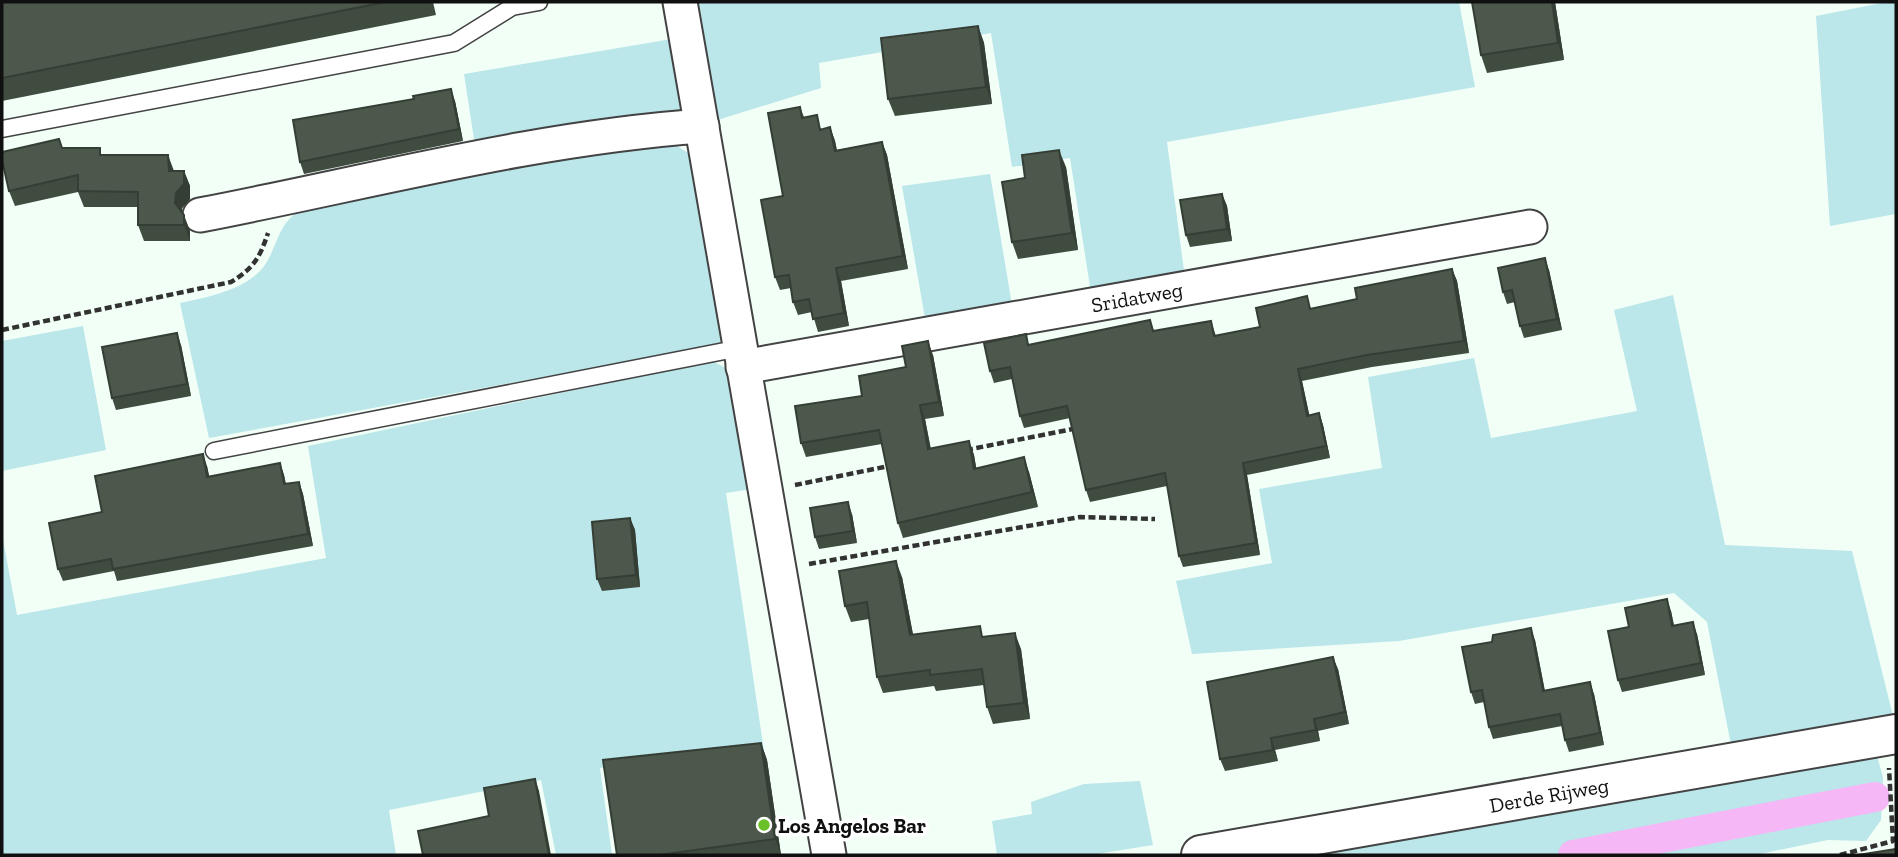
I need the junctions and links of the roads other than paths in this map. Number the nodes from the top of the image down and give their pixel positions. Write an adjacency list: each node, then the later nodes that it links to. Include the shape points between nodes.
1 (539, 2): 3 (lane)
2 (680, 2): 4 (street)
3 (511, 4): 5 (lane, via 454,43)
4 (702, 126): 6 (street, via 508,151); 8 (street)
5 (2, 129)
6 (200, 215)
7 (1530, 227): 8 (street, Sridatweg)
8 (741, 357): 9 (lane); 11 (street)
9 (214, 451)
10 (1892, 735): 12 (street, Derde Rijweg)
11 (829, 855)
12 (1201, 855)

